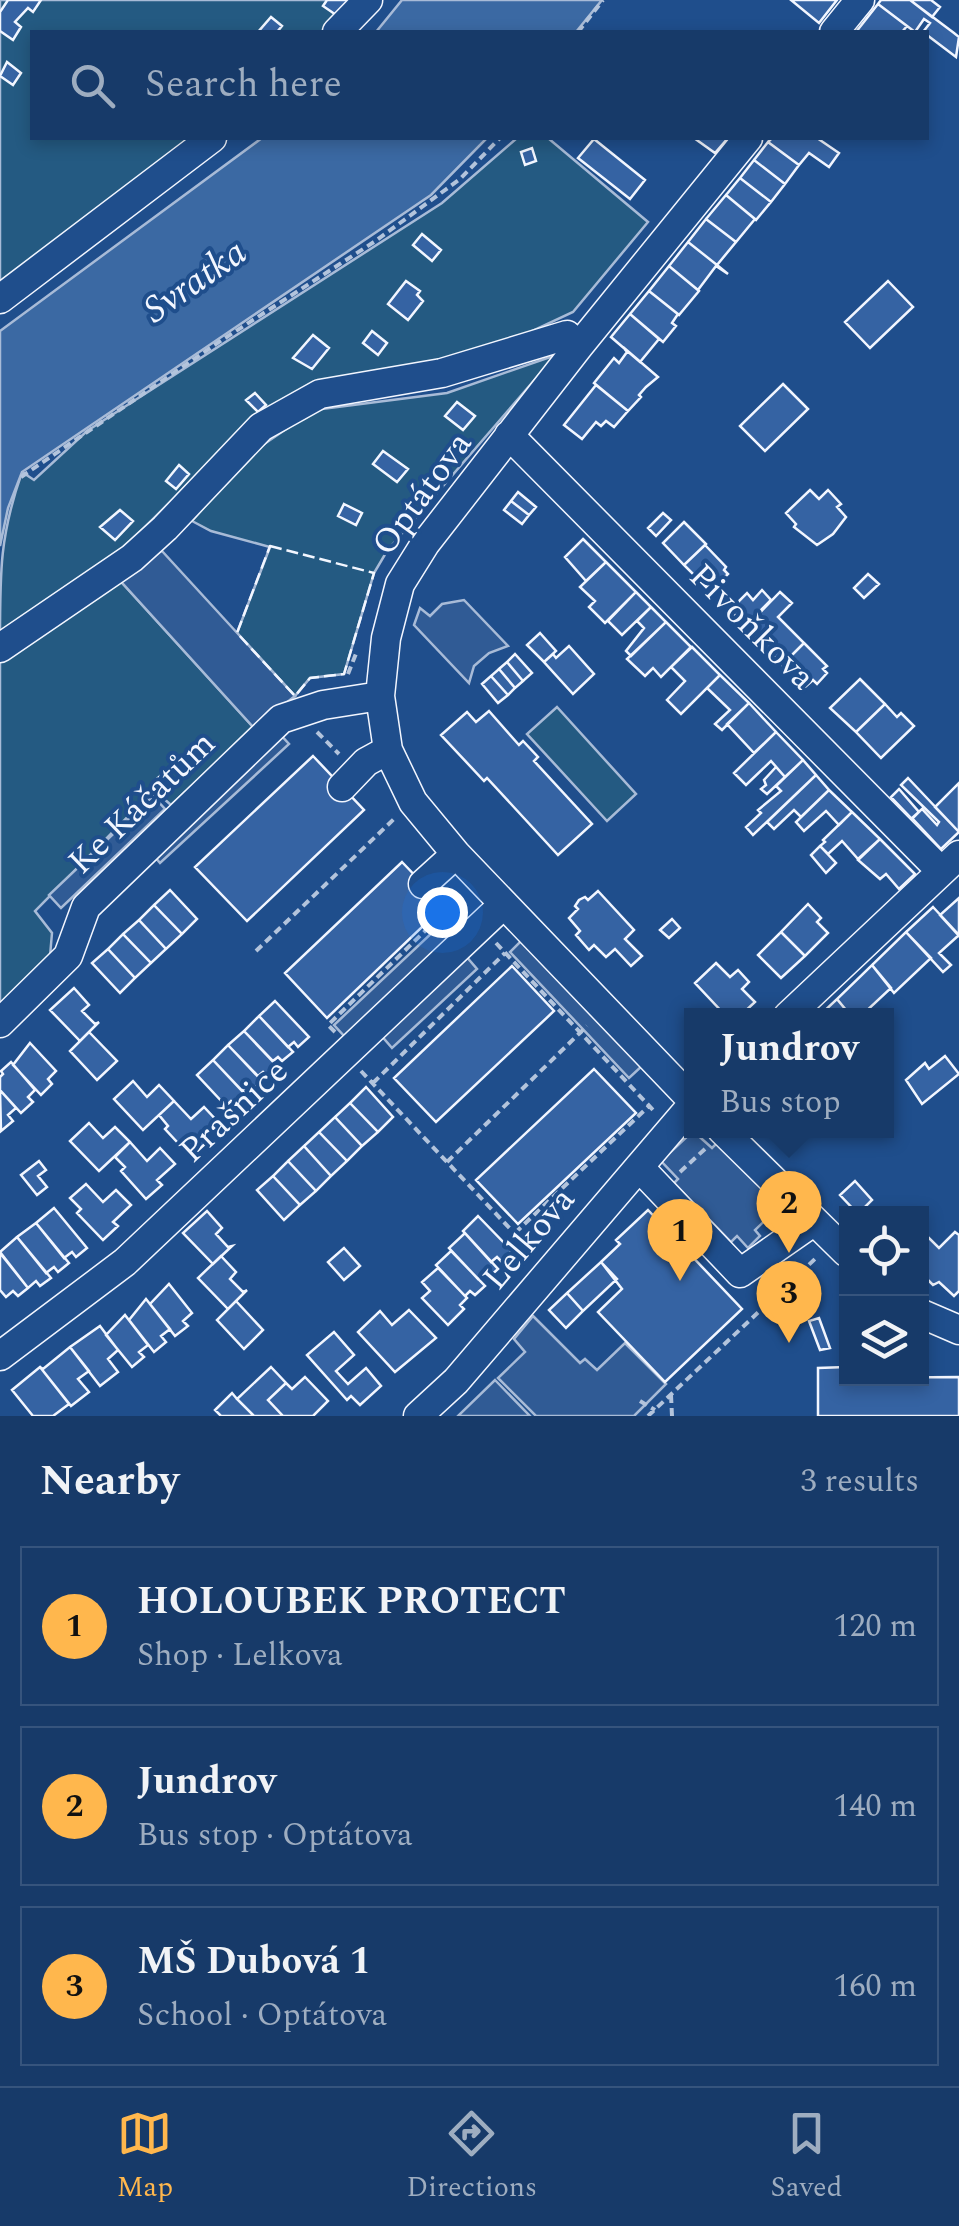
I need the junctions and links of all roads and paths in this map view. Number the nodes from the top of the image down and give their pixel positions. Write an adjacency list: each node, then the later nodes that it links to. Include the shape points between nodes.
1 (368, 0): 4 (street)
2 (603, 0): 5 (path)
3 (860, 0): 6 (street)
4 (339, 30)
5 (580, 30)
6 (836, 30)
7 (209, 140): 10 (street)
8 (498, 140): 13 (path, via 460,180 374,242)
9 (746, 140): 11 (street, Optátova)
10 (0, 300)
11 (579, 346): 12 (street, Optátova); 14 (street, via 567,335 442,373 320,394 261,427 132,558)
12 (509, 435): 15 (street, Optátova, via 402,580); 20 (street, Pivoňkova)
13 (21, 477)
14 (0, 648)
15 (380, 696): 16 (street, Optátova); 27 (street, Ke Káčatům, via 281,719 86,908 68,956)
16 (388, 750): 17 (street); 18 (street, Optátova)
17 (342, 786)
18 (413, 802): 19 (street, Optátova); 23 (path)
19 (456, 854): 21 (street); 22 (street, Optátova)
20 (950, 863): 25 (street)
21 (423, 884)
22 (504, 904): 26 (street, Optátova); 41 (street, Prašnice, via 125,1262)
23 (256, 950)
24 (504, 953): 29 (path)
25 (796, 1008)
26 (603, 1011): 30 (street, Optátova); 34 (path)
27 (0, 1023)
28 (354, 1064): 29 (path)
29 (373, 1083): 34 (path)
30 (684, 1094)
31 (650, 1106): 36 (path)
32 (684, 1112): 35 (street, Lelkova)
33 (730, 1138): 37 (street)
34 (448, 1162): 36 (path)
35 (639, 1167): 37 (street, via 740,1273); 38 (street, Lelkova)
36 (515, 1233): 38 (path)
37 (831, 1238): 42 (path)
38 (550, 1271): 45 (street, Lelkova)
39 (929, 1317): 40 (street)
40 (959, 1330)
41 (0, 1356)
42 (671, 1395): 44 (path); 47 (path)
43 (640, 1400): 44 (path)
44 (655, 1410): 46 (path)
45 (418, 1416)
46 (648, 1416)
47 (672, 1416)

